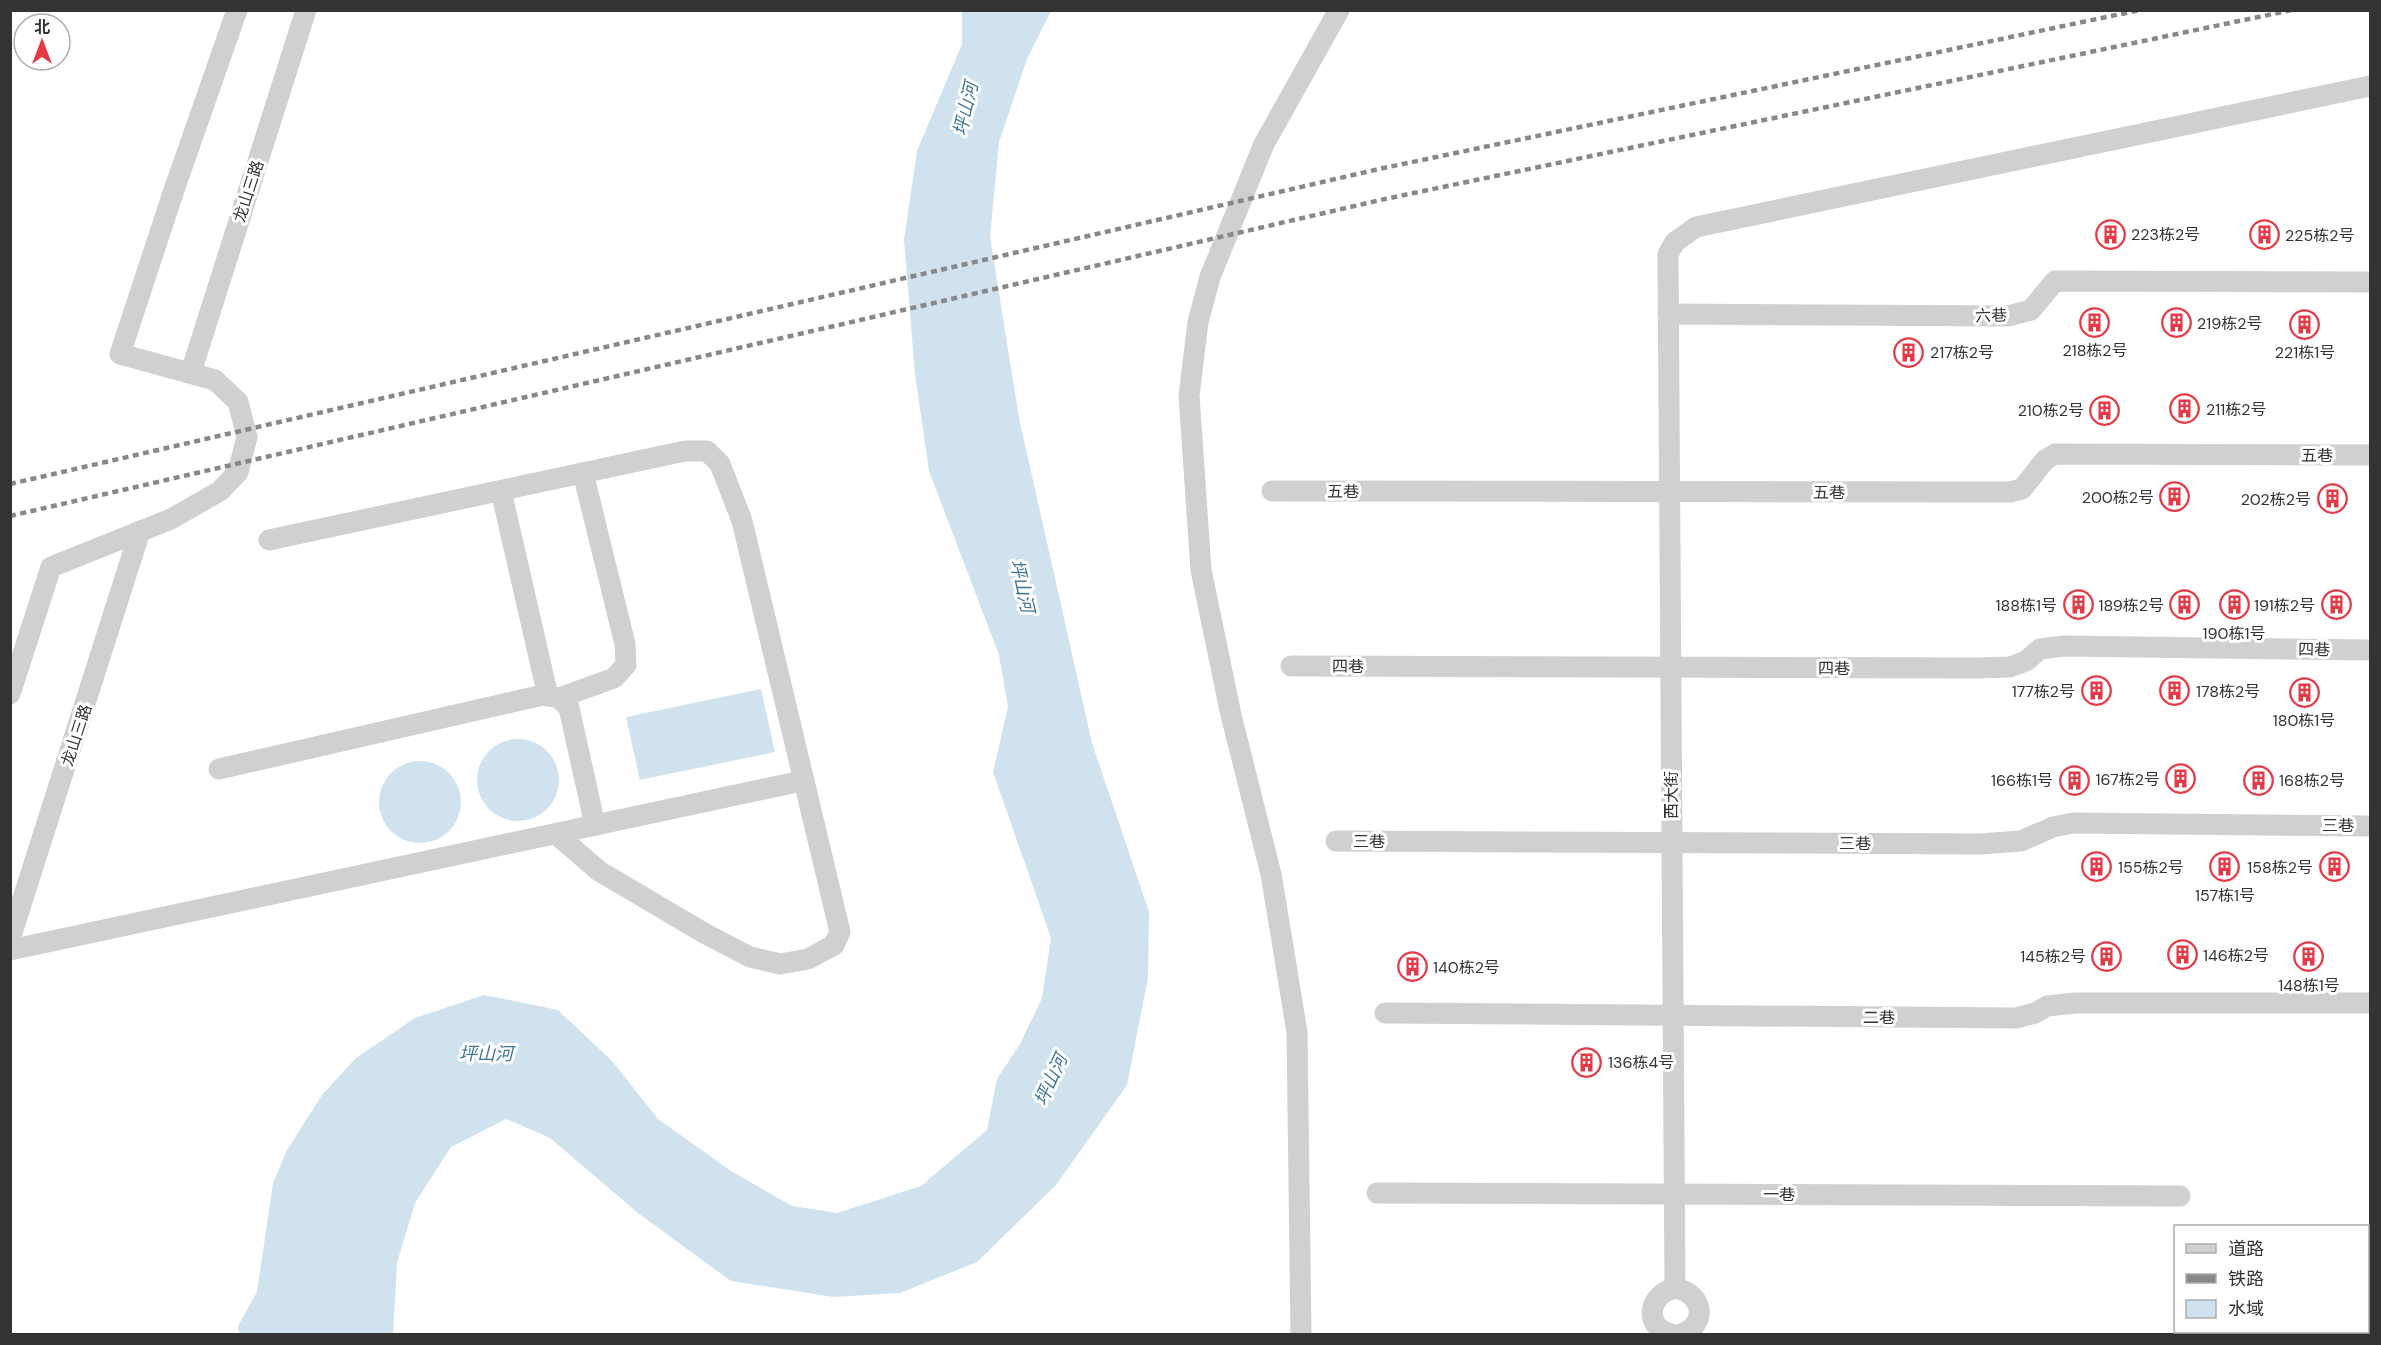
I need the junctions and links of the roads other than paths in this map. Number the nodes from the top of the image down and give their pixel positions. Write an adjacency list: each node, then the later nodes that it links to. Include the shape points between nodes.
1 (237, 10): 7 (street, via 120,354)
2 (306, 10): 7 (street, 龙山三路)
3 (1339, 10): 38 (street, via 1264,144 1210,277 1198,322 1189,396 1201,570 1231,715 1271,874 1297,1032)
4 (2370, 86): 6 (street, 西大街, via 1696,227 1675,242 1668,254)
5 (2370, 282): 6 (street, 六巷, via 2055,281 2031,310 2008,316)
6 (1668, 308): 12 (street, 西大街)
7 (190, 372): 13 (street, via 215,380 238,402 248,437 238,472 220,491 171,519)
8 (2370, 455): 12 (street, 五巷, via 2055,454 2045,460 2022,489 2010,492)
9 (583, 473): 10 (street); 21 (street, via 625,644 626,664 614,678); 23 (street, via 685,451 707,451 720,464 742,521)
10 (501, 491): 14 (street); 21 (street)
11 (1272, 491): 12 (street, 五巷)
12 (1669, 491): 18 (street, 西大街)
13 (140, 531): 16 (street, via 51,567); 29 (street, 龙山三路)
14 (269, 540)
15 (2370, 650): 18 (street, 四巷, via 2064,646 2040,650 2026,661 2010,666 1988,668)
16 (25, 651): 19 (street); 20 (street)
17 (1292, 666): 18 (street, 四巷)
18 (1670, 667): 28 (street, 西大街)
19 (10, 672)
20 (10, 694)
21 (554, 697): 22 (street, via 543,694); 24 (street, via 569,708)
22 (219, 769)
23 (802, 781): 24 (street); 26 (street, via 840,932 834,945 799,961 780,964 750,957 704,933 599,871)
24 (595, 825): 26 (street)
25 (2370, 825): 28 (street, 三巷, via 2073,823 2020,841 1980,844)
26 (556, 834): 30 (street)
27 (1336, 841): 28 (street, 三巷)
28 (1672, 843): 33 (street, 西大街)
29 (10, 939)
30 (10, 950)
31 (2370, 1003): 33 (street, 二巷, via 2076,1003 2047,1006 2016,1018)
32 (1385, 1013): 33 (street, 二巷)
33 (1672, 1016): 35 (street, 西大街)
34 (1377, 1194): 35 (street, 一巷)
35 (1674, 1194): 36 (street, 一巷); 37 (street, 西大街)
36 (2180, 1196)
37 (1675, 1288): 39 (street, via 1660,1294 1652,1308 1659,1329); 40 (street, via 1690,1293 1698,1306 1693,1328)
38 (1301, 1335)
39 (1671, 1335)
40 (1681, 1335)

